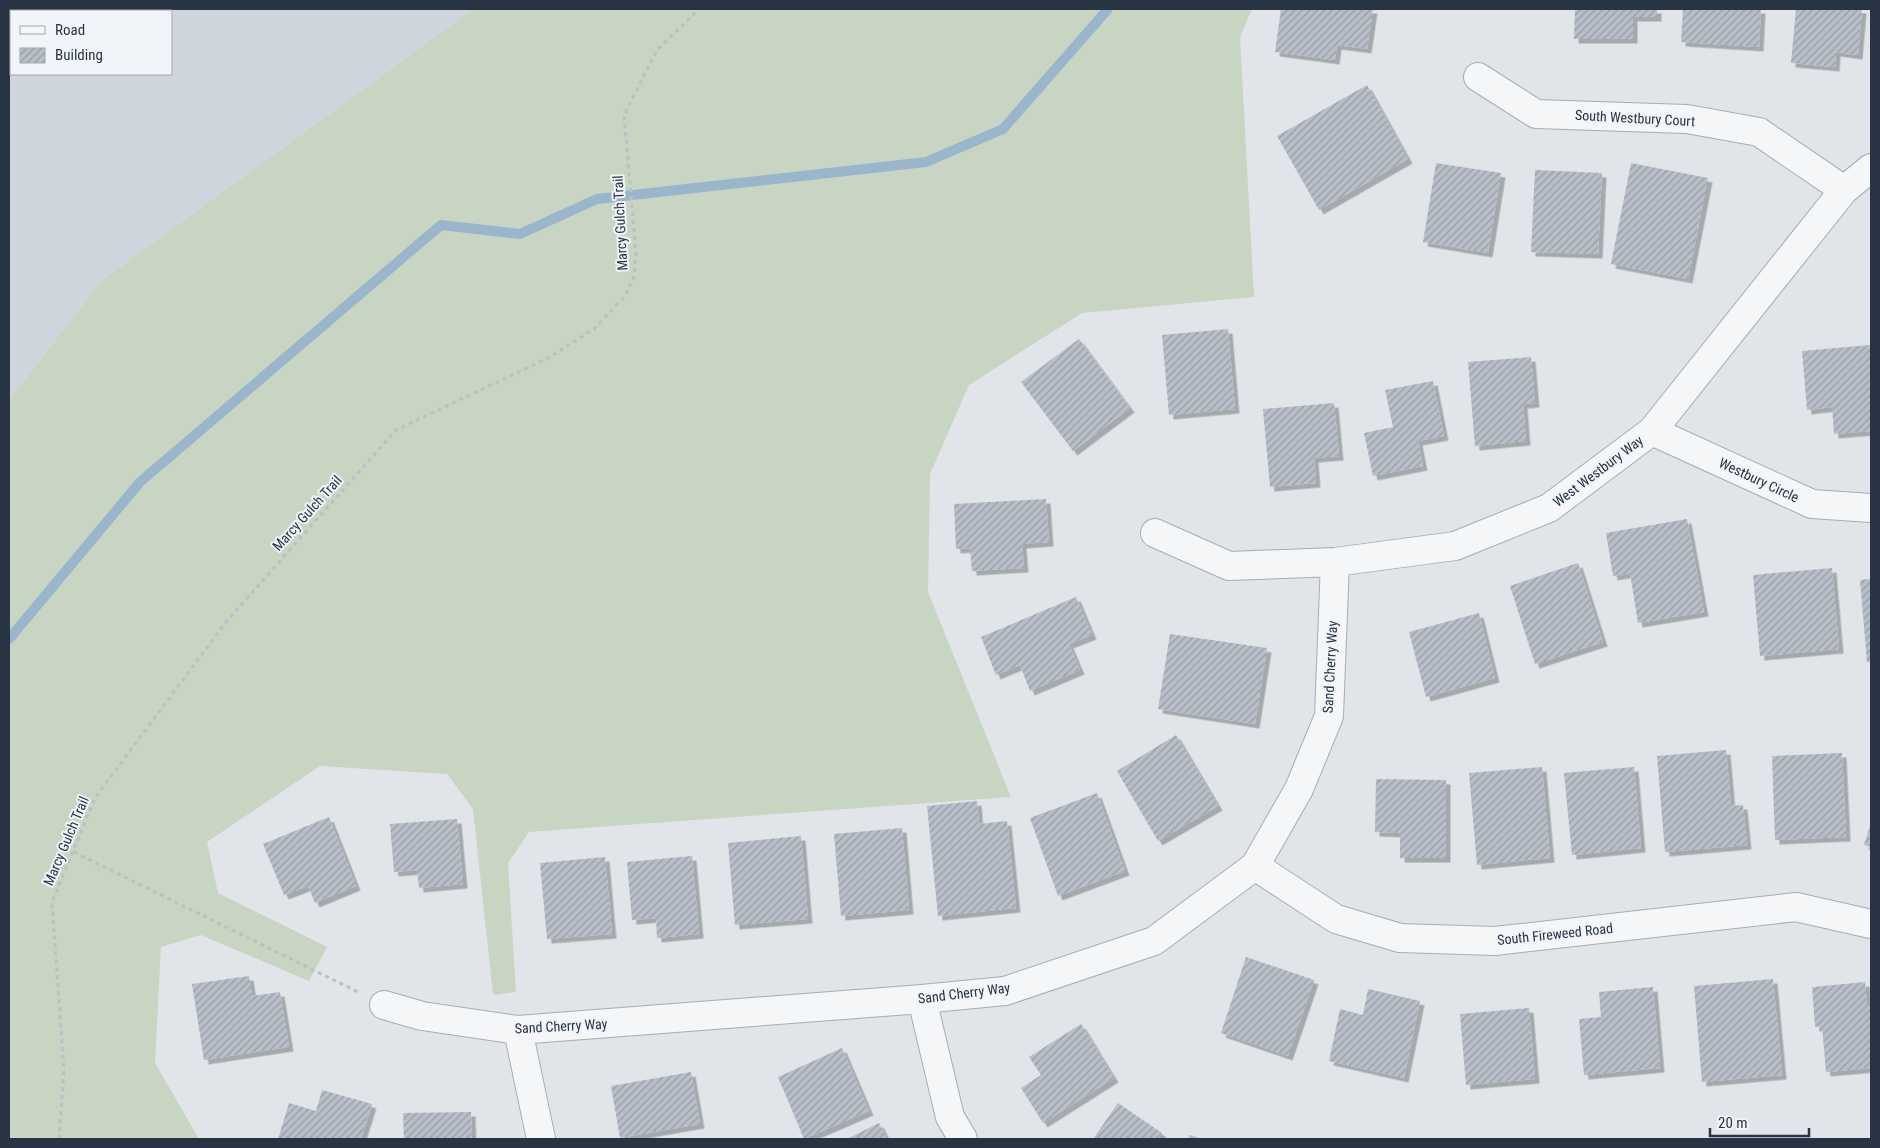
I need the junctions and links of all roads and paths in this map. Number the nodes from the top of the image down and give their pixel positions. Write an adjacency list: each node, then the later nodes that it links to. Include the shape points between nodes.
1 (699, 9): 9 (path, Marcy Gulch Trail, via 657,50 624,115 636,254 634,277 625,296 594,329 550,357 396,430 226,622 95,798)
2 (1478, 77): 4 (street, South Westbury Court, via 1536,114 1687,119 1759,132)
3 (1871, 168): 4 (street, West Westbury Way)
4 (1844, 190): 5 (street, West Westbury Way)
5 (1652, 431): 6 (street, Westbury Circle, via 1812,504); 8 (street, West Westbury Way, via 1548,508 1454,546)
6 (1871, 508)
7 (1155, 533): 8 (street, West Westbury Way, via 1230,566)
8 (1335, 562): 10 (street, Sand Cherry Way, via 1329,716 1299,789)
9 (74, 852): 13 (path); 15 (path, Marcy Gulch Trail, via 52,902 64,1070)
10 (1255, 866): 11 (street, South Fireweed Road, via 1336,919 1400,938 1495,941 1796,907); 12 (street, Sand Cherry Way, via 1154,941 1005,991)
11 (1871, 924)
12 (922, 998): 14 (street, Sand Cherry Way); 17 (street, via 950,1117)
13 (384, 1005): 14 (street, Sand Cherry Way, via 422,1016)
14 (518, 1030): 16 (street)
15 (59, 1139)
16 (541, 1139)
17 (963, 1139)

